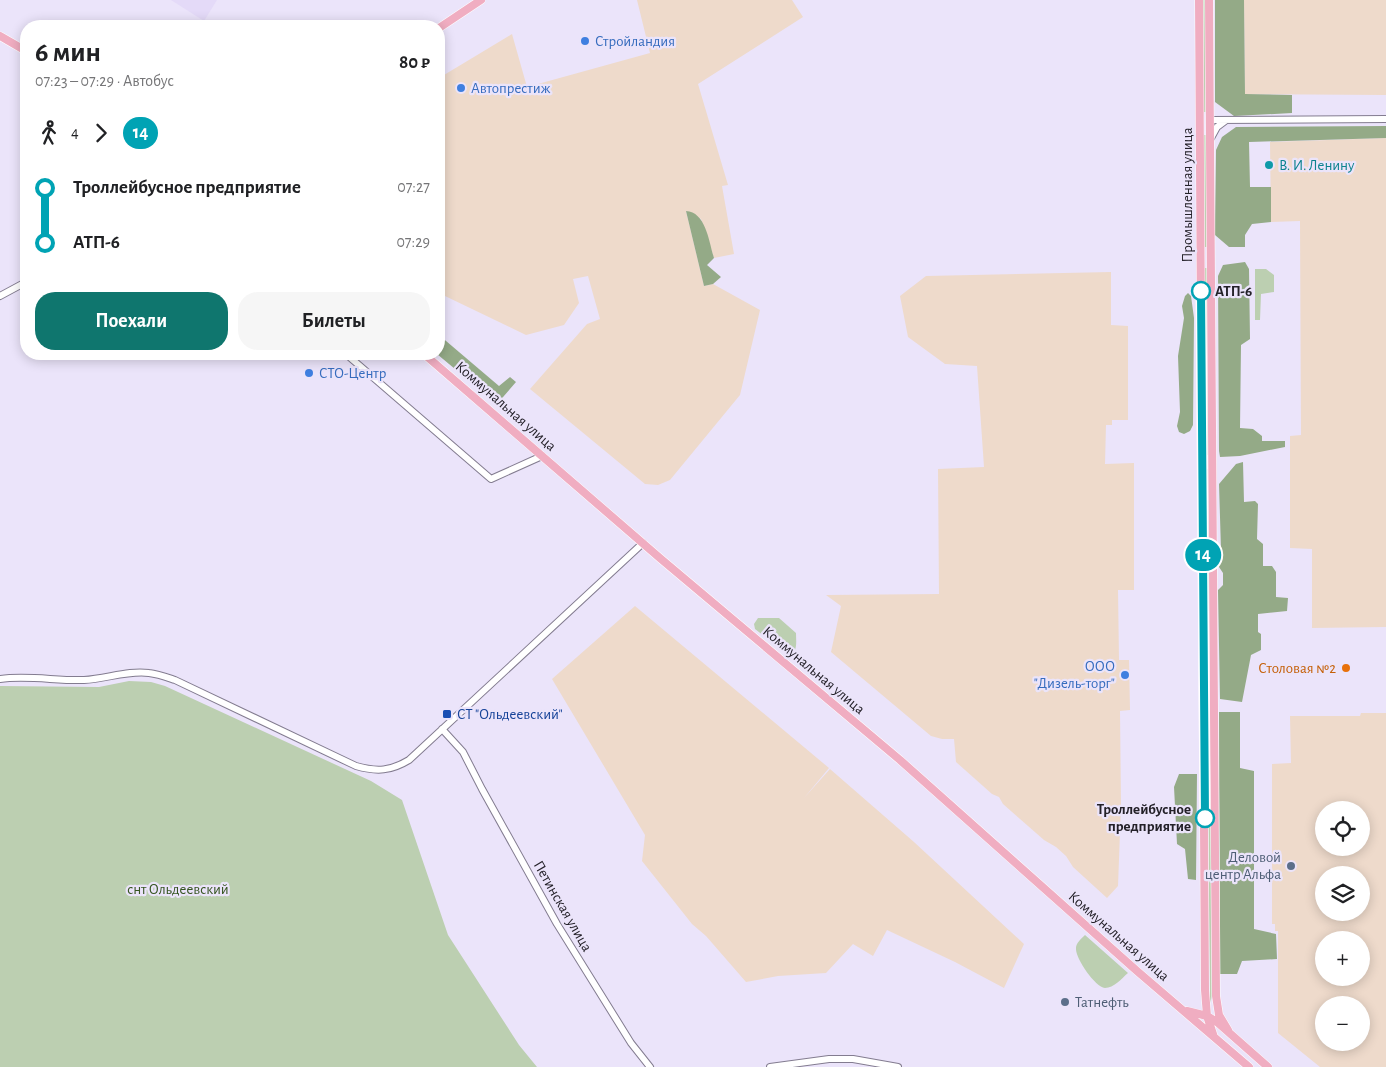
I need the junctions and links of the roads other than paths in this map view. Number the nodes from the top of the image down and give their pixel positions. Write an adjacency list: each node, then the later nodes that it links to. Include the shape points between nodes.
1 (481, 0): 4 (main road)
2 (1199, 0): 10 (main road, Промышленная улица)
3 (1209, 0): 8 (main road, Промышленная улица)
4 (445, 24)
5 (0, 36): 6 (main road)
6 (20, 48)
7 (1386, 119): 9 (street, Промышленная улица)
8 (1210, 120): 9 (street, Промышленная улица); 10 (main road); 11 (main road, Промышленная улица)
9 (1226, 120): 11 (street, via 1216,127)
10 (1200, 121): 12 (main road, Промышленная улица)
11 (1210, 141): 13 (main road, Промышленная улица)
12 (1201, 256): 13 (main road); 19 (main road, Промышленная улица)
13 (1211, 257): 20 (main road, Промышленная улица)
14 (20, 285): 15 (street)
15 (0, 296)
16 (353, 360): 18 (street, via 491,479)
17 (431, 360): 18 (main road, Коммунальная улица)
18 (542, 456): 21 (main road, Коммунальная улица)
19 (1202, 462): 20 (main road); 22 (main road, Промышленная улица)
20 (1212, 462): 23 (main road, Промышленная улица)
21 (642, 543): 27 (street); 32 (main road, Коммунальная улица, via 900,760)
22 (1203, 622): 23 (main road); 25 (main road, Промышленная улица)
23 (1213, 622): 26 (main road, Промышленная улица)
24 (0, 679): 27 (street, via 84,680 133,673 159,675 368,770 398,766 409,760)
25 (1204, 705): 26 (main road); 28 (main road, Промышленная улица)
26 (1214, 705): 29 (main road, Промышленная улица)
27 (442, 729): 36 (street, Петинская улица, via 463,752 557,924 631,1044)
28 (1204, 767): 29 (main road); 30 (main road, Промышленная улица)
29 (1214, 767): 31 (main road, Промышленная улица)
30 (1205, 990): 32 (main road, via 1198,1006); 33 (main road, Промышленная улица)
31 (1217, 1009): 33 (main road, via 1213,1015); 34 (main road, Промышленная улица)
32 (1183, 1010): 33 (main road, Промышленная улица); 35 (main road, Промышленная улица)
33 (1207, 1016): 34 (main road, Промышленная улица); 35 (main road, Промышленная улица)
34 (1228, 1030): 40 (main road, Промышленная улица)
35 (1214, 1035): 39 (main road, Промышленная улица)
36 (650, 1067)
37 (770, 1067): 38 (street, via 853,1059)
38 (898, 1067)
39 (1249, 1067)
40 (1268, 1067)

